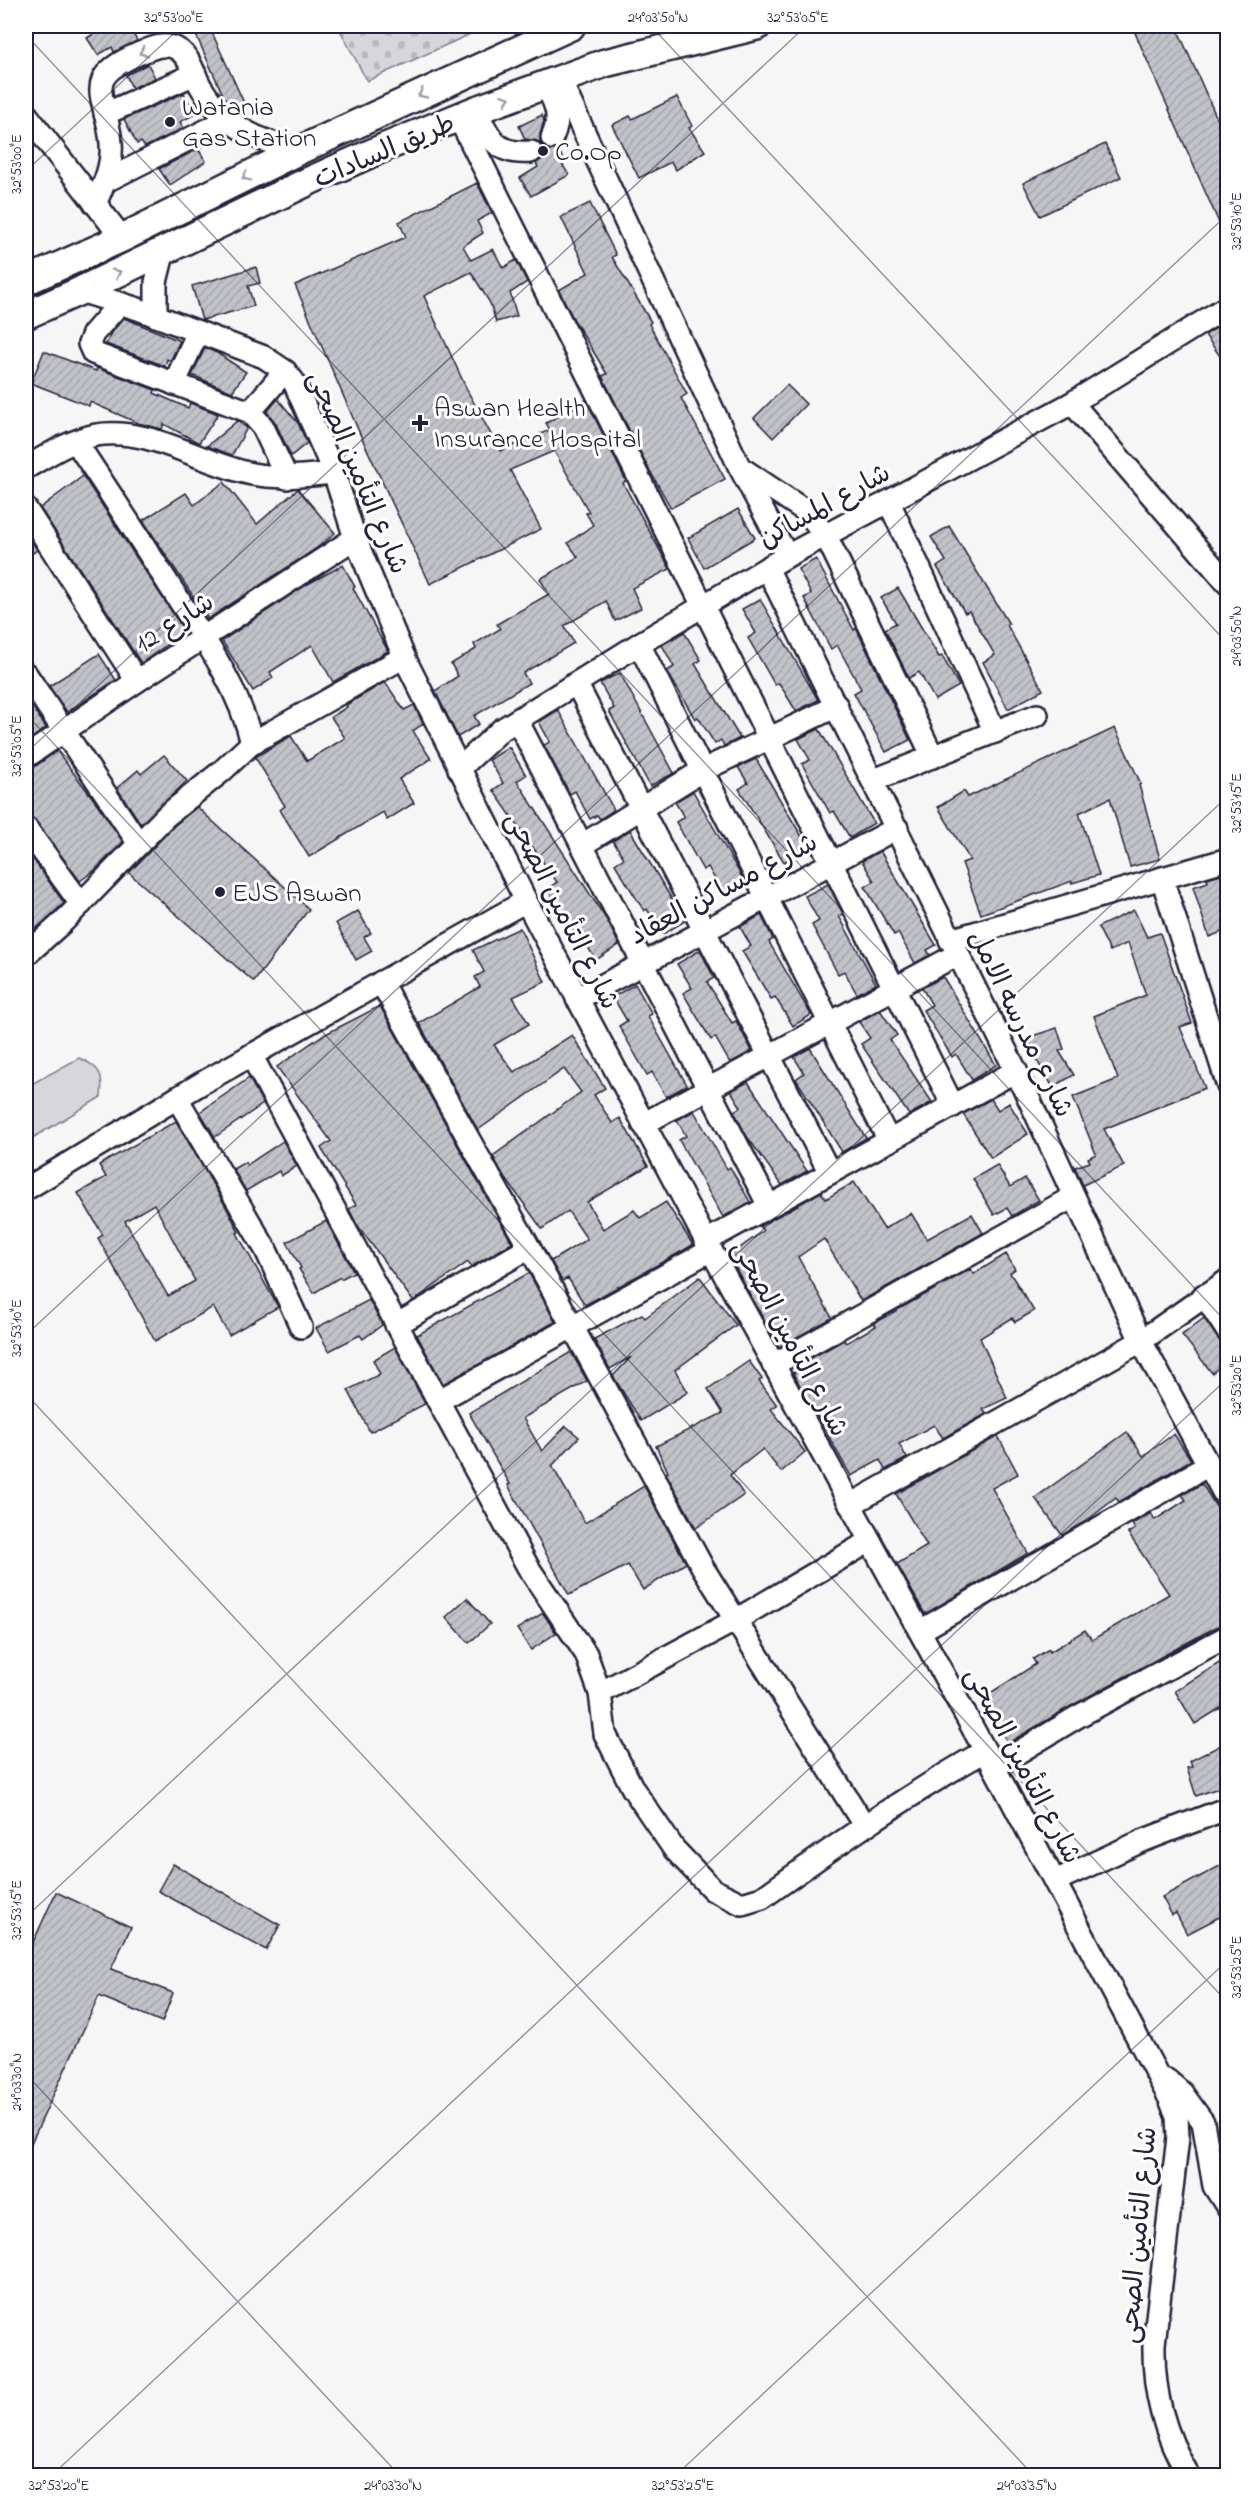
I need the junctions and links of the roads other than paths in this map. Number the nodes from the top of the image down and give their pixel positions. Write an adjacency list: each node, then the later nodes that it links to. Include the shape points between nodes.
1 (571, 26): 11 (main road, طريق السادات, one-way to 11)
2 (742, 27): 3 (main road, طريق السادات)
3 (677, 35): 5 (main road, طريق السادات)
4 (195, 74): 7 (street); 7 (street, one-way to 7, via 185,55 172,47 153,48 119,62 107,73 101,88); 9 (street)
5 (552, 81): 8 (main road, طريق السادات, one-way to 5); 10 (street, via 558,123); 29 (street)
6 (26, 114): 14 (street)
7 (105, 114): 13 (street, via 111,144)
8 (467, 114): 12 (street, via 500,148 513,154); 16 (main road, طريق السادات, via 383,148); 40 (street)
9 (227, 120): 11 (street, via 255,137); 13 (street)
10 (552, 138)
11 (302, 149): 15 (main road, طريق السادات, one-way to 15)
12 (531, 152)
13 (106, 181): 14 (street)
14 (95, 204): 15 (street)
15 (122, 238): 17 (main road, طريق السادات)
16 (164, 250): 18 (main road, طريق السادات, one-way to 16); 22 (street, via 156,282)
17 (26, 281)
18 (80, 291): 19 (street, شارع التأمين الصحى); 21 (main road, طريق السادات)
19 (120, 303): 22 (street, شارع التأمين الصحى); 25 (street, via 93,334 89,344 93,353)
20 (1227, 306): 26 (street, شارع المساكن)
21 (26, 315)
22 (156, 316): 23 (street, شارع التأمين الصحى)
23 (198, 332): 24 (street, شارع التأمين الصحى, via 264,357); 25 (street)
24 (285, 371): 27 (street); 31 (street, شارع التأمين الصحى, via 300,394)
25 (174, 384): 27 (street)
26 (1072, 403): 33 (street, شارع المساكن); 39 (street)
27 (250, 412): 32 (street, via 263,427)
28 (76, 441): 30 (street); 32 (street, via 118,434 154,441 249,473); 41 (street)
29 (739, 466): 35 (street, via 807,512); 37 (street)
30 (26, 468)
31 (334, 473): 32 (street); 36 (street, شارع التأمين الصحى)
32 (287, 478)
33 (889, 502): 35 (street, شارع المساكن); 51 (street)
34 (26, 509): 45 (street)
35 (826, 536): 37 (street, شارع المساكن); 55 (street)
36 (355, 538): 41 (street, شارع 12); 43 (street, شارع التأمين الصحى)
37 (787, 556): 38 (street, شارع المساكن)
38 (767, 568): 40 (street, شارع المساكن); 47 (street, شارع مدرسه الامل)
39 (1227, 584)
40 (704, 606): 42 (street, شارع المساكن); 52 (street)
41 (203, 637): 45 (street, شارع 12); 53 (street, via 231,684)
42 (639, 644): 46 (street, شارع المساكن); 57 (street)
43 (404, 657): 53 (street); 56 (street, شارع التأمين الصحى)
44 (26, 675): 50 (street)
45 (136, 681): 50 (street, شارع 12)
46 (576, 683): 49 (street, شارع المساكن); 59 (street)
47 (837, 706): 52 (street); 58 (street, شارع مدرسه الامل)
48 (1037, 715): 51 (street)
49 (517, 720): 56 (street, شارع المساكن, via 486,742); 63 (street)
50 (63, 731): 54 (street, شارع 12); 62 (street)
51 (995, 732): 55 (street)
52 (770, 738): 57 (street); 65 (street)
53 (252, 743): 62 (street)
54 (26, 757)
55 (933, 757): 58 (street)
56 (459, 769): 68 (street, شارع التأمين الصحى)
57 (703, 770): 59 (street); 67 (street)
58 (874, 780): 61 (street, شارع مدرسه الامل)
59 (641, 809): 63 (street); 70 (street)
60 (26, 828): 69 (street)
61 (897, 828): 65 (street, شارع مساكن العقاد); 71 (street, شارع مدرسه الامل)
62 (139, 844): 69 (street)
63 (582, 845): 73 (street)
64 (1227, 859): 66 (street)
65 (832, 862): 67 (street, شارع مساكن العقاد); 75 (street)
66 (1162, 878): 71 (street); 81 (street)
67 (767, 897): 70 (street, شارع مساكن العقاد); 77 (street)
68 (526, 901): 74 (street); 76 (street, شارع التأمين الصحى)
69 (81, 904): 72 (street)
70 (704, 931): 73 (street, شارع مساكن العقاد); 79 (street)
71 (954, 947): 75 (street); 80 (street, شارع مدرسه الامل)
72 (26, 955)
73 (643, 963): 76 (street, شارع مساكن العقاد); 82 (street)
74 (381, 982): 78 (street); 92 (street)
75 (894, 988): 77 (street); 84 (street)
76 (577, 999): 85 (street, شارع التأمين الصحى)
77 (830, 1023): 79 (street); 86 (street)
78 (251, 1055): 83 (street); 95 (street)
79 (769, 1056): 82 (street); 87 (street)
80 (1016, 1071): 84 (street); 89 (street, شارع مدرسه الامل)
81 (1227, 1086)
82 (708, 1089): 85 (street); 90 (street)
83 (177, 1098): 88 (street); 96 (street, via 266,1250)
84 (953, 1106): 86 (street)
85 (643, 1124): 91 (street, شارع التأمين الصحى)
86 (889, 1141): 87 (street)
87 (830, 1173): 90 (street)
88 (26, 1189)
89 (1073, 1197): 99 (street, شارع مدرسه الامل); 100 (street)
90 (769, 1206): 91 (street)
91 (708, 1246): 97 (street); 100 (street, شارع التأمين الصحى)
92 (529, 1248): 95 (street); 97 (street)
93 (1227, 1280): 94 (street)
94 (1204, 1295): 98 (street); 99 (street)
95 (396, 1325): 101 (street)
96 (301, 1327)
97 (573, 1328): 101 (street); 106 (street)
98 (1227, 1332)
99 (1141, 1341): 102 (street, شارع مدرسه الامل); 104 (street)
100 (773, 1365): 104 (street, شارع التأمين الصحى)
101 (438, 1401): 109 (street, via 528,1567 586,1654)
102 (1207, 1466): 103 (street, شارع مدرسه الامل); 107 (street)
103 (1227, 1502)
104 (849, 1505): 105 (street, شارع التأمين الصحى)
105 (870, 1541): 106 (street); 107 (street, شارع التأمين الصحى)
106 (734, 1621): 109 (street); 112 (street)
107 (920, 1631): 110 (street, شارع التأمين الصحى)
108 (1227, 1636): 110 (street, via 1077,1717)
109 (600, 1693): 112 (street, via 605,1734 633,1789 674,1849 713,1890 742,1904 762,1898)
110 (989, 1759): 112 (street, via 929,1782); 113 (street, شارع التأمين الصحى)
111 (1227, 1808): 113 (street)
112 (864, 1825)
113 (1055, 1881): 114 (street, شارع التأمين الصحى)
114 (1155, 2070): 115 (street, via 1182,2093 1203,2122 1214,2186); 116 (street, شارع التأمين الصحى, via 1177,2117 1178,2137 1153,2373 1165,2428)
115 (1227, 2208)
116 (1189, 2475)

